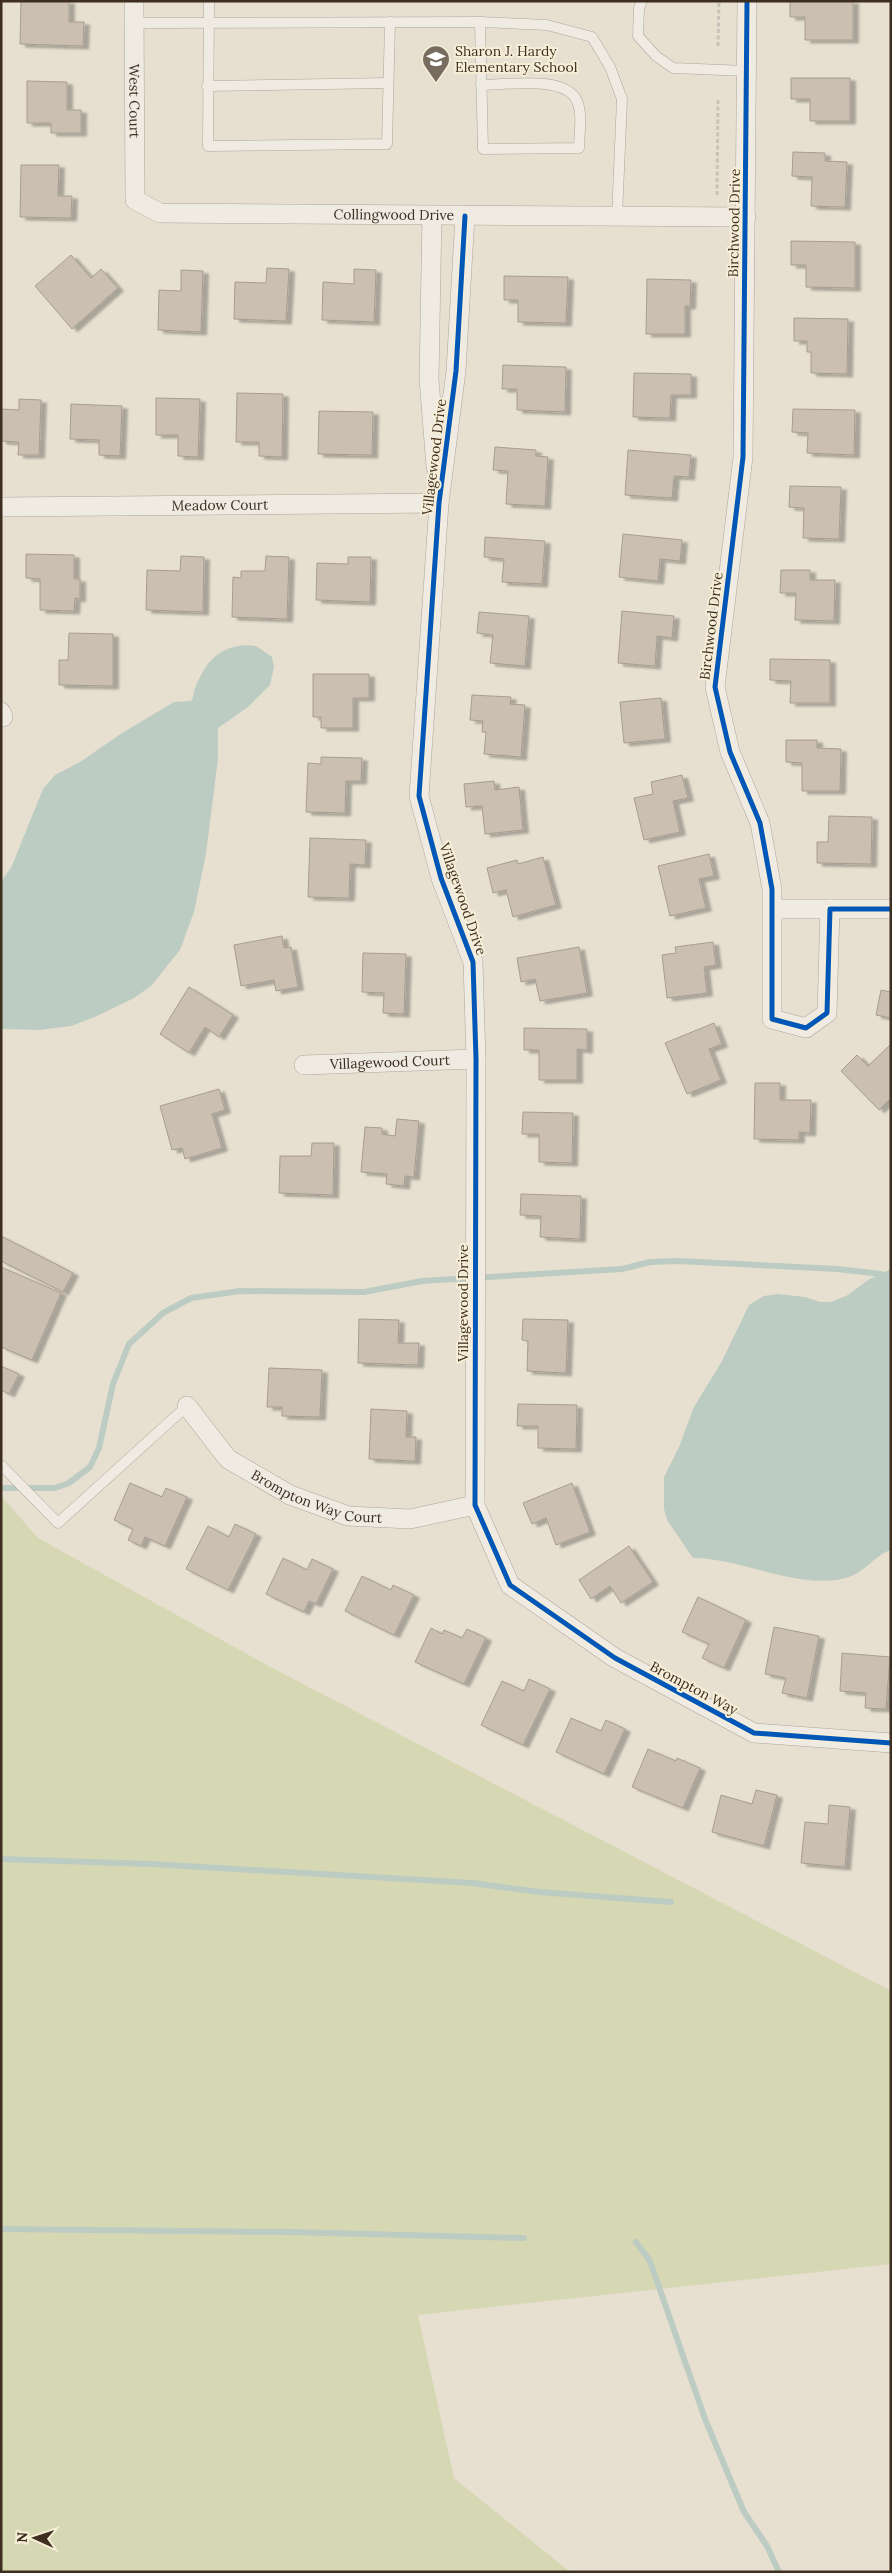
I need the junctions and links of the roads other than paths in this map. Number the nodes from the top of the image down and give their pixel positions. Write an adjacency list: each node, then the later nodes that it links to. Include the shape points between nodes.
1 (134, 1): 8 (street, West Court)
2 (209, 1): 5 (lane)
3 (642, 1): 9 (lane, via 638,36 656,56 673,68)
4 (747, 1): 9 (street, Birchwood Drive)
5 (208, 22): 6 (lane); 8 (lane); 12 (lane)
6 (390, 22): 7 (lane); 10 (lane)
7 (480, 22): 11 (lane); 16 (lane, via 547,25 592,37 610,67 622,99)
8 (134, 23): 13 (street, West Court)
9 (747, 71): 17 (street, Birchwood Drive)
10 (388, 83): 12 (lane); 12 (lane, via 387,144 208,146)
11 (482, 85): 11 (lane, via 483,149 579,148 580,112 576,99 566,90 554,84)
12 (207, 86)
13 (135, 200): 14 (street, Collingwood Drive, via 160,214)
14 (432, 216): 15 (street, Collingwood Drive); 18 (street, Villagewood Drive, via 429,379)
15 (466, 216): 16 (street, Collingwood Drive); 18 (street, Villagewood Drive, via 456,371)
16 (617, 218): 17 (street, Collingwood Drive)
17 (746, 218): 20 (street, Birchwood Drive, via 743,457 715,687 730,752 760,822)
18 (439, 503): 19 (street, Meadow Court); 23 (street, Villagewood Drive, via 419,796 441,878 473,962)
19 (1, 507)
20 (773, 909): 21 (street); 21 (street, Birchwood Drive, via 772,1019 806,1028 827,1013)
21 (830, 909): 22 (street)
22 (891, 909)
23 (476, 1059): 24 (street, Villagewood Court); 27 (street, Villagewood Drive)
24 (304, 1065)
25 (187, 1406): 26 (lane, via 58,1523); 27 (street, Brompton Way Court, via 228,1460 290,1496 348,1516 410,1520)
26 (1, 1465)
27 (475, 1505): 28 (street, Villagewood Drive)
28 (510, 1585): 29 (street, Brompton Way, via 615,1658 754,1733)
29 (891, 1742)

